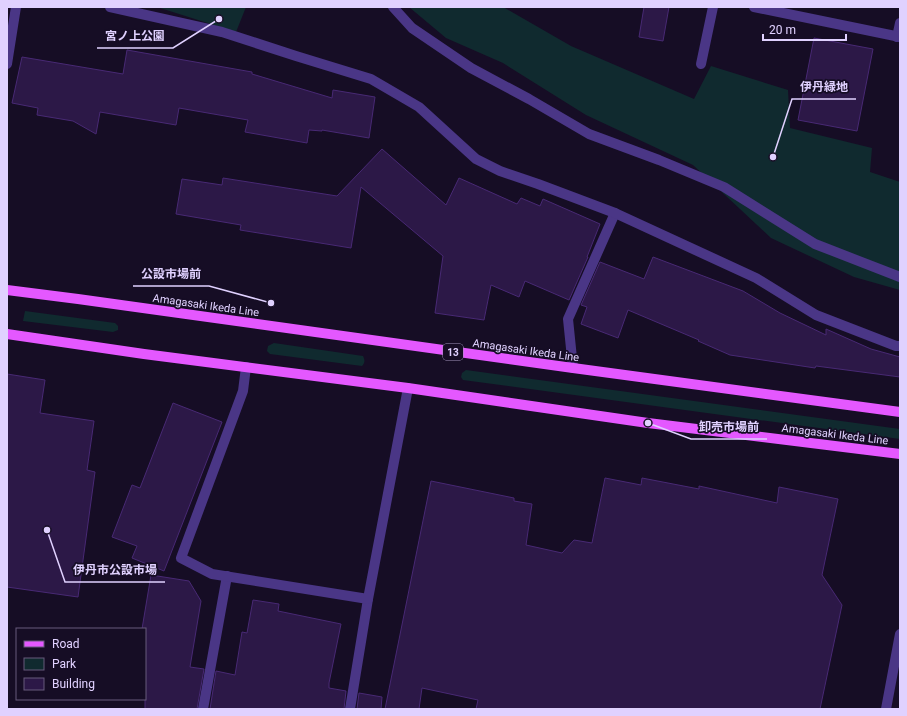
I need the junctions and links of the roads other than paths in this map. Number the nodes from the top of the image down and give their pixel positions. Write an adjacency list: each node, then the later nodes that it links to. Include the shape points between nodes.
1 (16, 7): 8 (street)
2 (110, 7): 10 (street, via 222,32 371,78 419,107 476,159 500,171)
3 (394, 7): 11 (street, via 412,28 471,68 589,134 724,187 815,244)
4 (713, 7): 9 (street)
5 (754, 7): 7 (street)
6 (900, 23): 7 (street)
7 (899, 37)
8 (7, 64)
9 (701, 64)
10 (615, 213): 14 (street, via 756,278 816,315); 16 (street, via 568,319)
11 (900, 277)
12 (7, 290): 16 (main road, Amagasaki Ikeda Line / 13)
13 (7, 334): 15 (main road, Amagasaki Ikeda Line)
14 (900, 346)
15 (246, 367): 17 (main road, Amagasaki Ikeda Line); 20 (street, via 243,391 181,558 212,574)
16 (573, 368): 18 (main road, Amagasaki Ikeda Line / 13)
17 (408, 388): 19 (main road, Amagasaki Ikeda Line, via 648,423); 21 (street)
18 (900, 412)
19 (900, 454)
20 (227, 576): 21 (street); 23 (street)
21 (368, 599): 24 (street)
22 (900, 634): 25 (street)
23 (203, 709)
24 (350, 709)
25 (886, 709)

